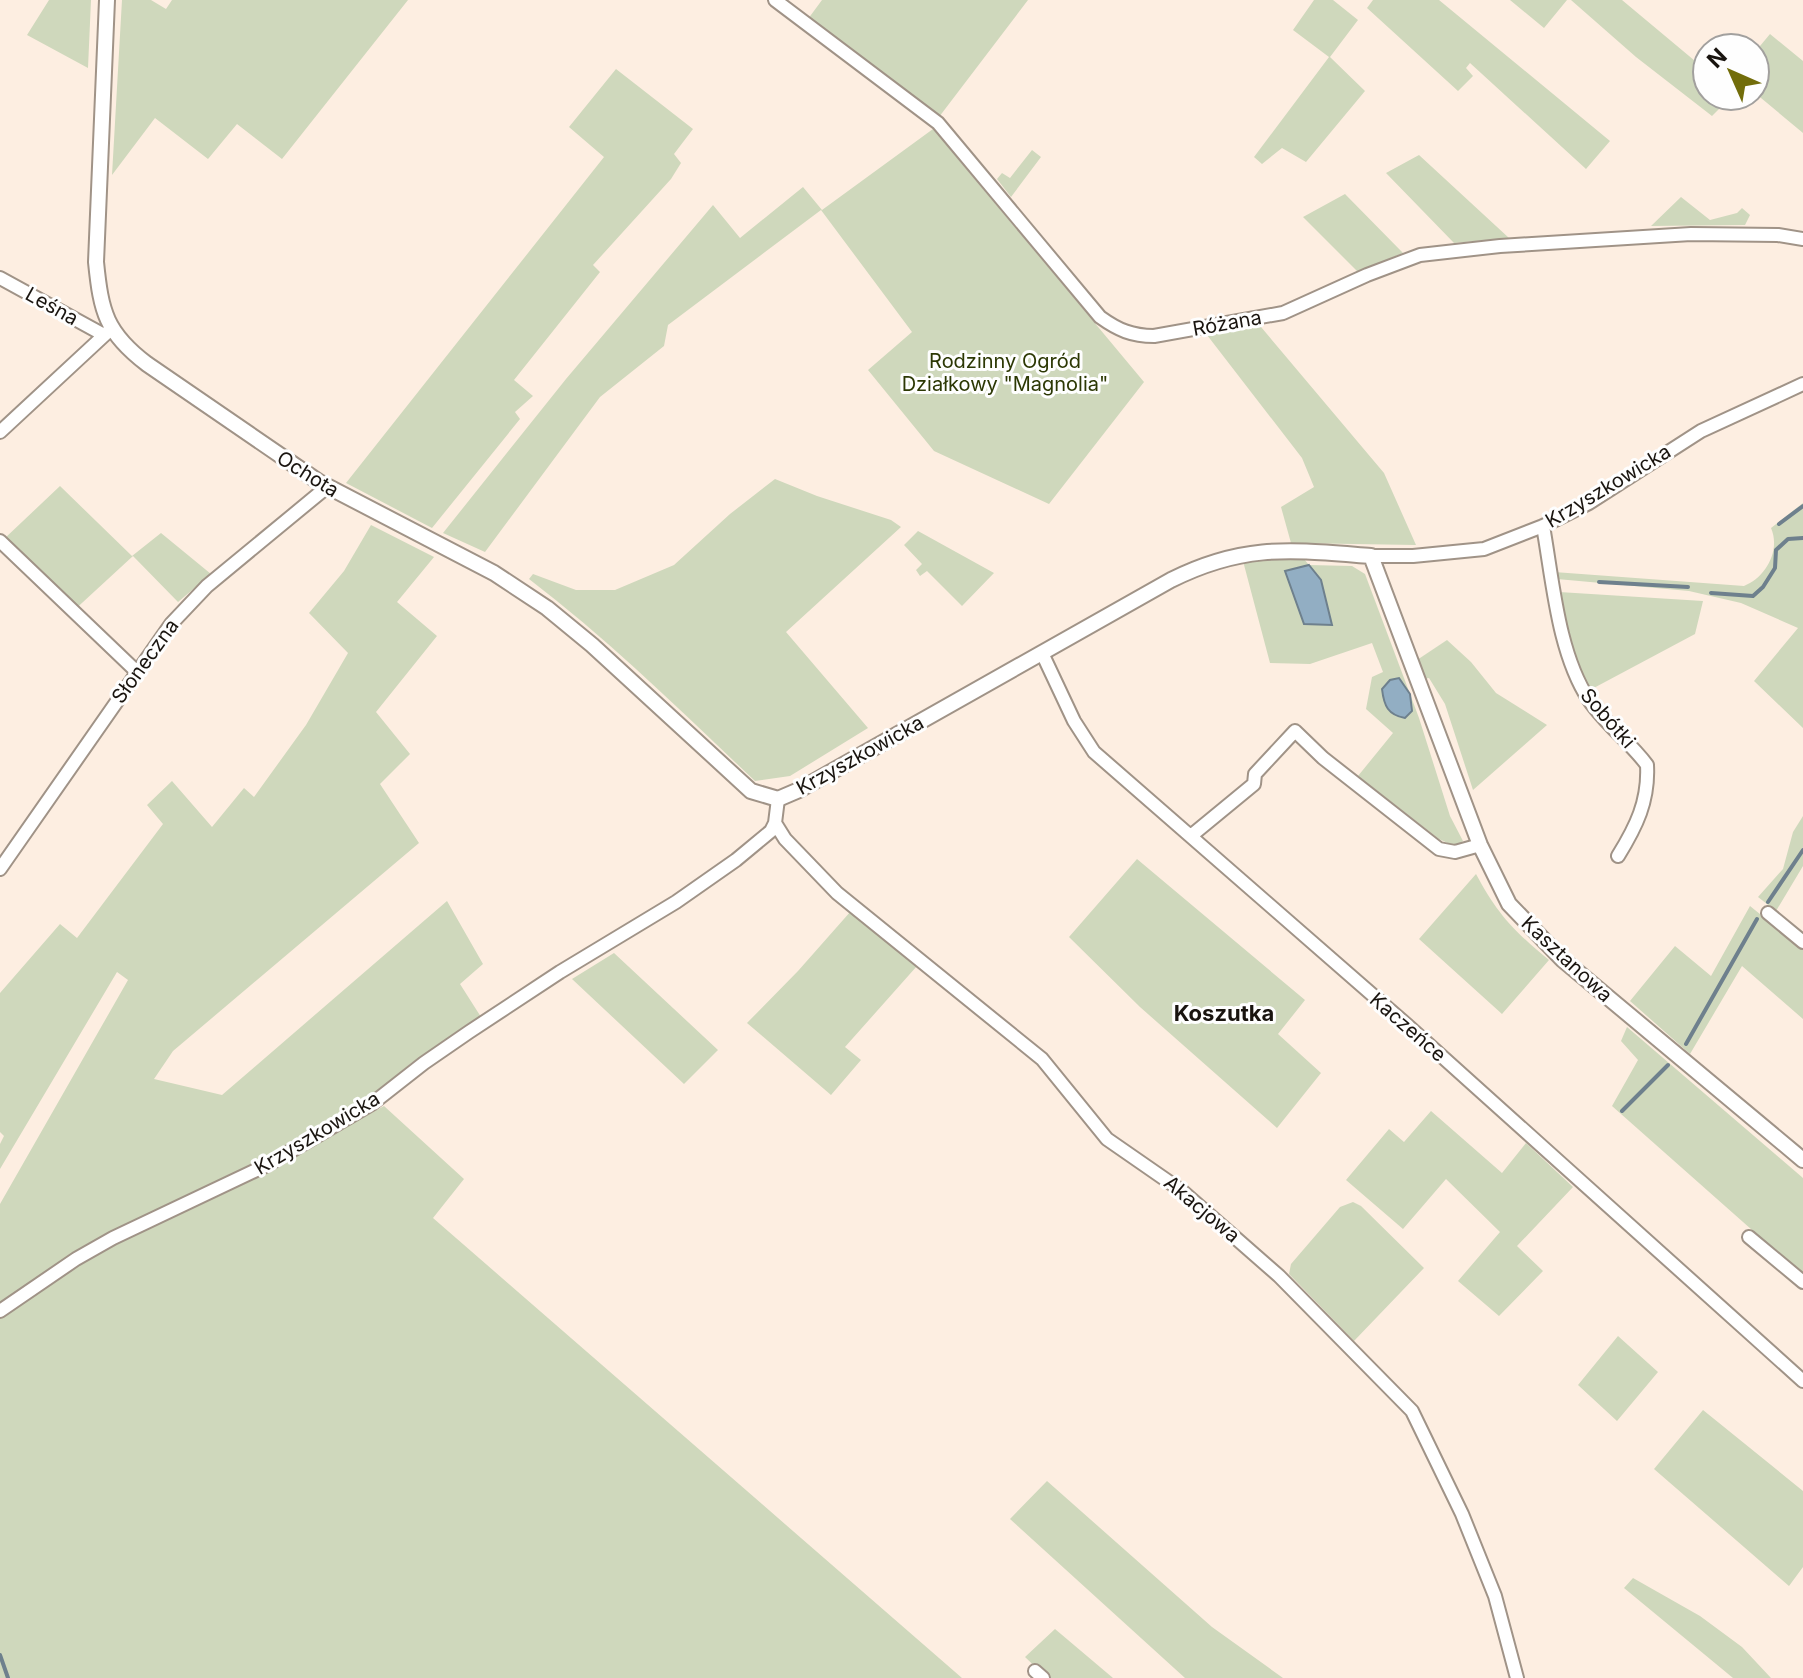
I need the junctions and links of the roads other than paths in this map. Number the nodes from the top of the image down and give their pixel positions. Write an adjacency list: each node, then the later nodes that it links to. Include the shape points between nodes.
1 (107, 0): 5 (street, Ochota, via 96,262)
2 (775, 0): 3 (street, Różana, via 938,123 1100,317 1137,336 1283,313 1420,255 1691,234)
3 (1803, 239)
4 (0, 278): 5 (street, Leśna)
5 (107, 332): 7 (street); 8 (street, Ochota)
6 (1803, 384): 9 (street, Krzyszkowicka, via 1701,431)
7 (0, 432)
8 (327, 487): 13 (street, Słoneczna, via 188,605); 14 (street, Ochota, via 526,594 592,645 741,784)
9 (1543, 526): 11 (street, Krzyszkowicka, via 1484,549); 18 (street, Sobótki, via 1573,674 1591,703 1647,765 1640,818)
10 (0, 541): 13 (street)
11 (1371, 556): 12 (street, Krzyszkowicka, via 1278,551 1217,559); 17 (street, Kasztanowa)
12 (1042, 653): 14 (street, Krzyszkowicka); 16 (street, Kaczeńce, via 1094,752)
13 (136, 671): 19 (street, Słoneczna)
14 (778, 799): 15 (street, Krzyszkowicka)
15 (775, 823): 25 (street, Krzyszkowicka, via 761,841 702,885 548,980 361,1110 267,1165 113,1238); 27 (street, Akacjowa, via 837,893 1042,1059 1107,1139 1182,1191 1279,1276 1412,1411 1495,1596)
16 (1192, 835): 17 (street, via 1254,784 1255,774 1295,731 1439,849 1448,853); 26 (street, Kaczeńce)
17 (1480, 845): 22 (street, Kasztanowa, via 1509,904 1562,959)
18 (1618, 856)
19 (0, 869)
20 (1768, 913): 21 (street)
21 (1803, 942)
22 (1803, 1160)
23 (1749, 1237): 24 (street)
24 (1803, 1282)
25 (0, 1311)
26 (1803, 1381)
27 (1517, 1678)

